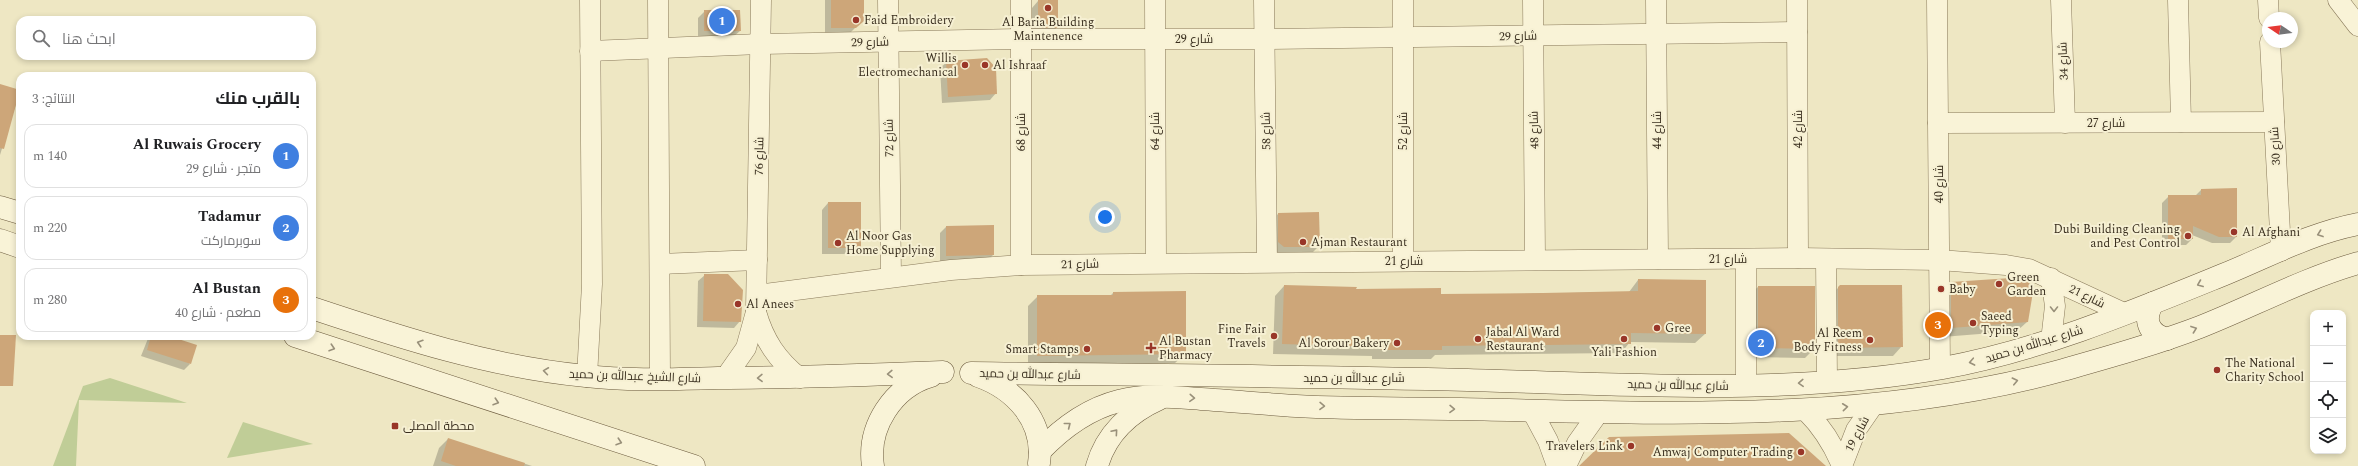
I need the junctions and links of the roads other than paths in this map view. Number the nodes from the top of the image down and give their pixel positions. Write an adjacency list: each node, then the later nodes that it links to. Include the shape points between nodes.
1 (590, 0): 30 (street)
2 (658, 0): 28 (street)
3 (761, 0): 27 (street, شارع 76)
4 (888, 0): 26 (street, شارع 72)
5 (1021, 0): 23 (street, شارع 68)
6 (1155, 0): 24 (street, شارع 64)
7 (1264, 0): 25 (street, شارع 58)
8 (1403, 0): 22 (street, شارع 52)
9 (1533, 0): 21 (street, شارع 48)
10 (1656, 0): 20 (street, شارع 44)
11 (1797, 0): 19 (street, شارع 42)
12 (1937, 0): 33 (street, شارع 40)
13 (2061, 0): 34 (street, شارع 34)
14 (2178, 0): 31 (street)
15 (2268, 0): 17 (street)
16 (2338, 0): 18 (street)
17 (2268, 12)
18 (2358, 26)
19 (1797, 32): 20 (street, شارع 29); 41 (street, شارع 42)
20 (1656, 34): 21 (street, شارع 29); 42 (street, شارع 44)
21 (1533, 36): 22 (street, شارع 29); 46 (street, شارع 48)
22 (1403, 37): 25 (street, شارع 29); 48 (street, شارع 52)
23 (1021, 39): 24 (street, شارع 29); 26 (street, شارع 29); 53 (street, شارع 68)
24 (1155, 39): 25 (street, شارع 29); 50 (street, شارع 64)
25 (1264, 39): 49 (street, شارع 58)
26 (888, 41): 27 (street, شارع 29); 54 (street, شارع 72)
27 (760, 44): 28 (street, شارع 29); 45 (street, شارع 76)
28 (658, 48): 30 (street, شارع 29); 52 (street)
29 (2270, 48): 32 (street, شارع 30)
30 (590, 51): 66 (street, via 592,284)
31 (2181, 122): 32 (street, شارع 27); 34 (street, شارع 27)
32 (2274, 122): 40 (street, شارع 30)
33 (1938, 123): 34 (street, شارع 27); 47 (street, شارع 40)
34 (2064, 123)
35 (0, 207): 36 (street)
36 (16, 212)
37 (2358, 224): 40 (street, شارع عبدالله بن حميد, one-way to 40, via 2324,232)
38 (0, 240): 39 (street)
39 (16, 246)
40 (2281, 251): 56 (street, شارع عبدالله بن حميد, one-way to 56)
41 (1798, 258): 43 (street, شارع 21); 44 (street, شارع 21)
42 (1658, 259): 43 (street, شارع 21); 46 (street, شارع 21)
43 (1746, 259): 71 (street)
44 (1826, 259): 47 (street, شارع 21); 70 (street)
45 (757, 260): 52 (street); 57 (street, شارع 76)
46 (1535, 260): 48 (street, شارع 21)
47 (1939, 260): 55 (street, شارع 21, via 2018,266); 63 (street, شارع 40)
48 (1404, 261): 49 (street, شارع 21)
49 (1267, 262): 50 (street, شارع 21)
50 (1156, 263): 53 (street, شارع 21)
51 (2358, 263): 60 (street, one-way to 51, via 2318,275)
52 (660, 264): 69 (street)
53 (1021, 265): 54 (street, شارع 21)
54 (891, 277): 57 (street, شارع 21)
55 (2050, 278): 59 (street, شارع 21); 62 (street, شارع 21, one-way to 62, via 2055,306)
56 (2152, 303): 59 (street, شارع عبدالله بن حميد); 60 (street, via 2148,311 2148,325 2157,336)
57 (757, 304): 67 (street, شارع 76, via 746,348); 68 (street, شارع 76, via 761,328 776,356)
58 (316, 309): 66 (street, شارع الشيخ عبدالله بن حميد, one-way to 58, via 470,357)
59 (2124, 314): 62 (street, شارع عبدالله بن حميد)
60 (2167, 339): 73 (street, one-way to 60, via 1985,388 2061,370)
61 (307, 340): 78 (street, one-way to 78)
62 (2051, 341): 63 (street, شارع عبدالله بن حميد, one-way to 63, via 1992,358)
63 (1940, 368): 70 (street, شارع عبدالله بن حميد)
64 (943, 372): 65 (street, شارع عبدالله بن حميد); 68 (street, شارع الشيخ عبدالله بن حميد, one-way to 68); 79 (street, via 920,379 900,393 885,411 875,432 871,456)
65 (971, 373): 71 (street, شارع عبدالله بن حميد, via 1406,378); 77 (street, via 997,382 1019,400 1034,424)
66 (587, 377): 69 (street, شارع الشيخ عبدالله بن حميد)
67 (725, 378): 68 (street, شارع الشيخ عبدالله بن حميد, one-way to 67); 69 (street, شارع الشيخ عبدالله بن حميد)
68 (800, 378)
69 (660, 379)
70 (1827, 381): 71 (street, شارع عبدالله بن حميد, one-way to 71)
71 (1746, 386)
72 (1164, 397): 74 (street, one-way to 74, via 1300,406); 77 (street, one-way to 72, via 1075,420 1096,409 1118,401); 80 (street, one-way to 72, via 1110,437 1125,420 1143,406)
73 (1874, 404): 75 (street, one-way to 73); 83 (street, شارع 19, via 1856,430)
74 (1532, 410): 76 (street); 81 (street)
75 (1806, 411): 76 (street); 83 (street, شارع 19, via 1826,433)
76 (1599, 412): 82 (street, via 1577,443)
77 (1042, 460)
78 (694, 466)
79 (873, 466)
80 (1097, 466)
81 (1557, 466)
82 (1566, 466)
83 (1842, 466)

